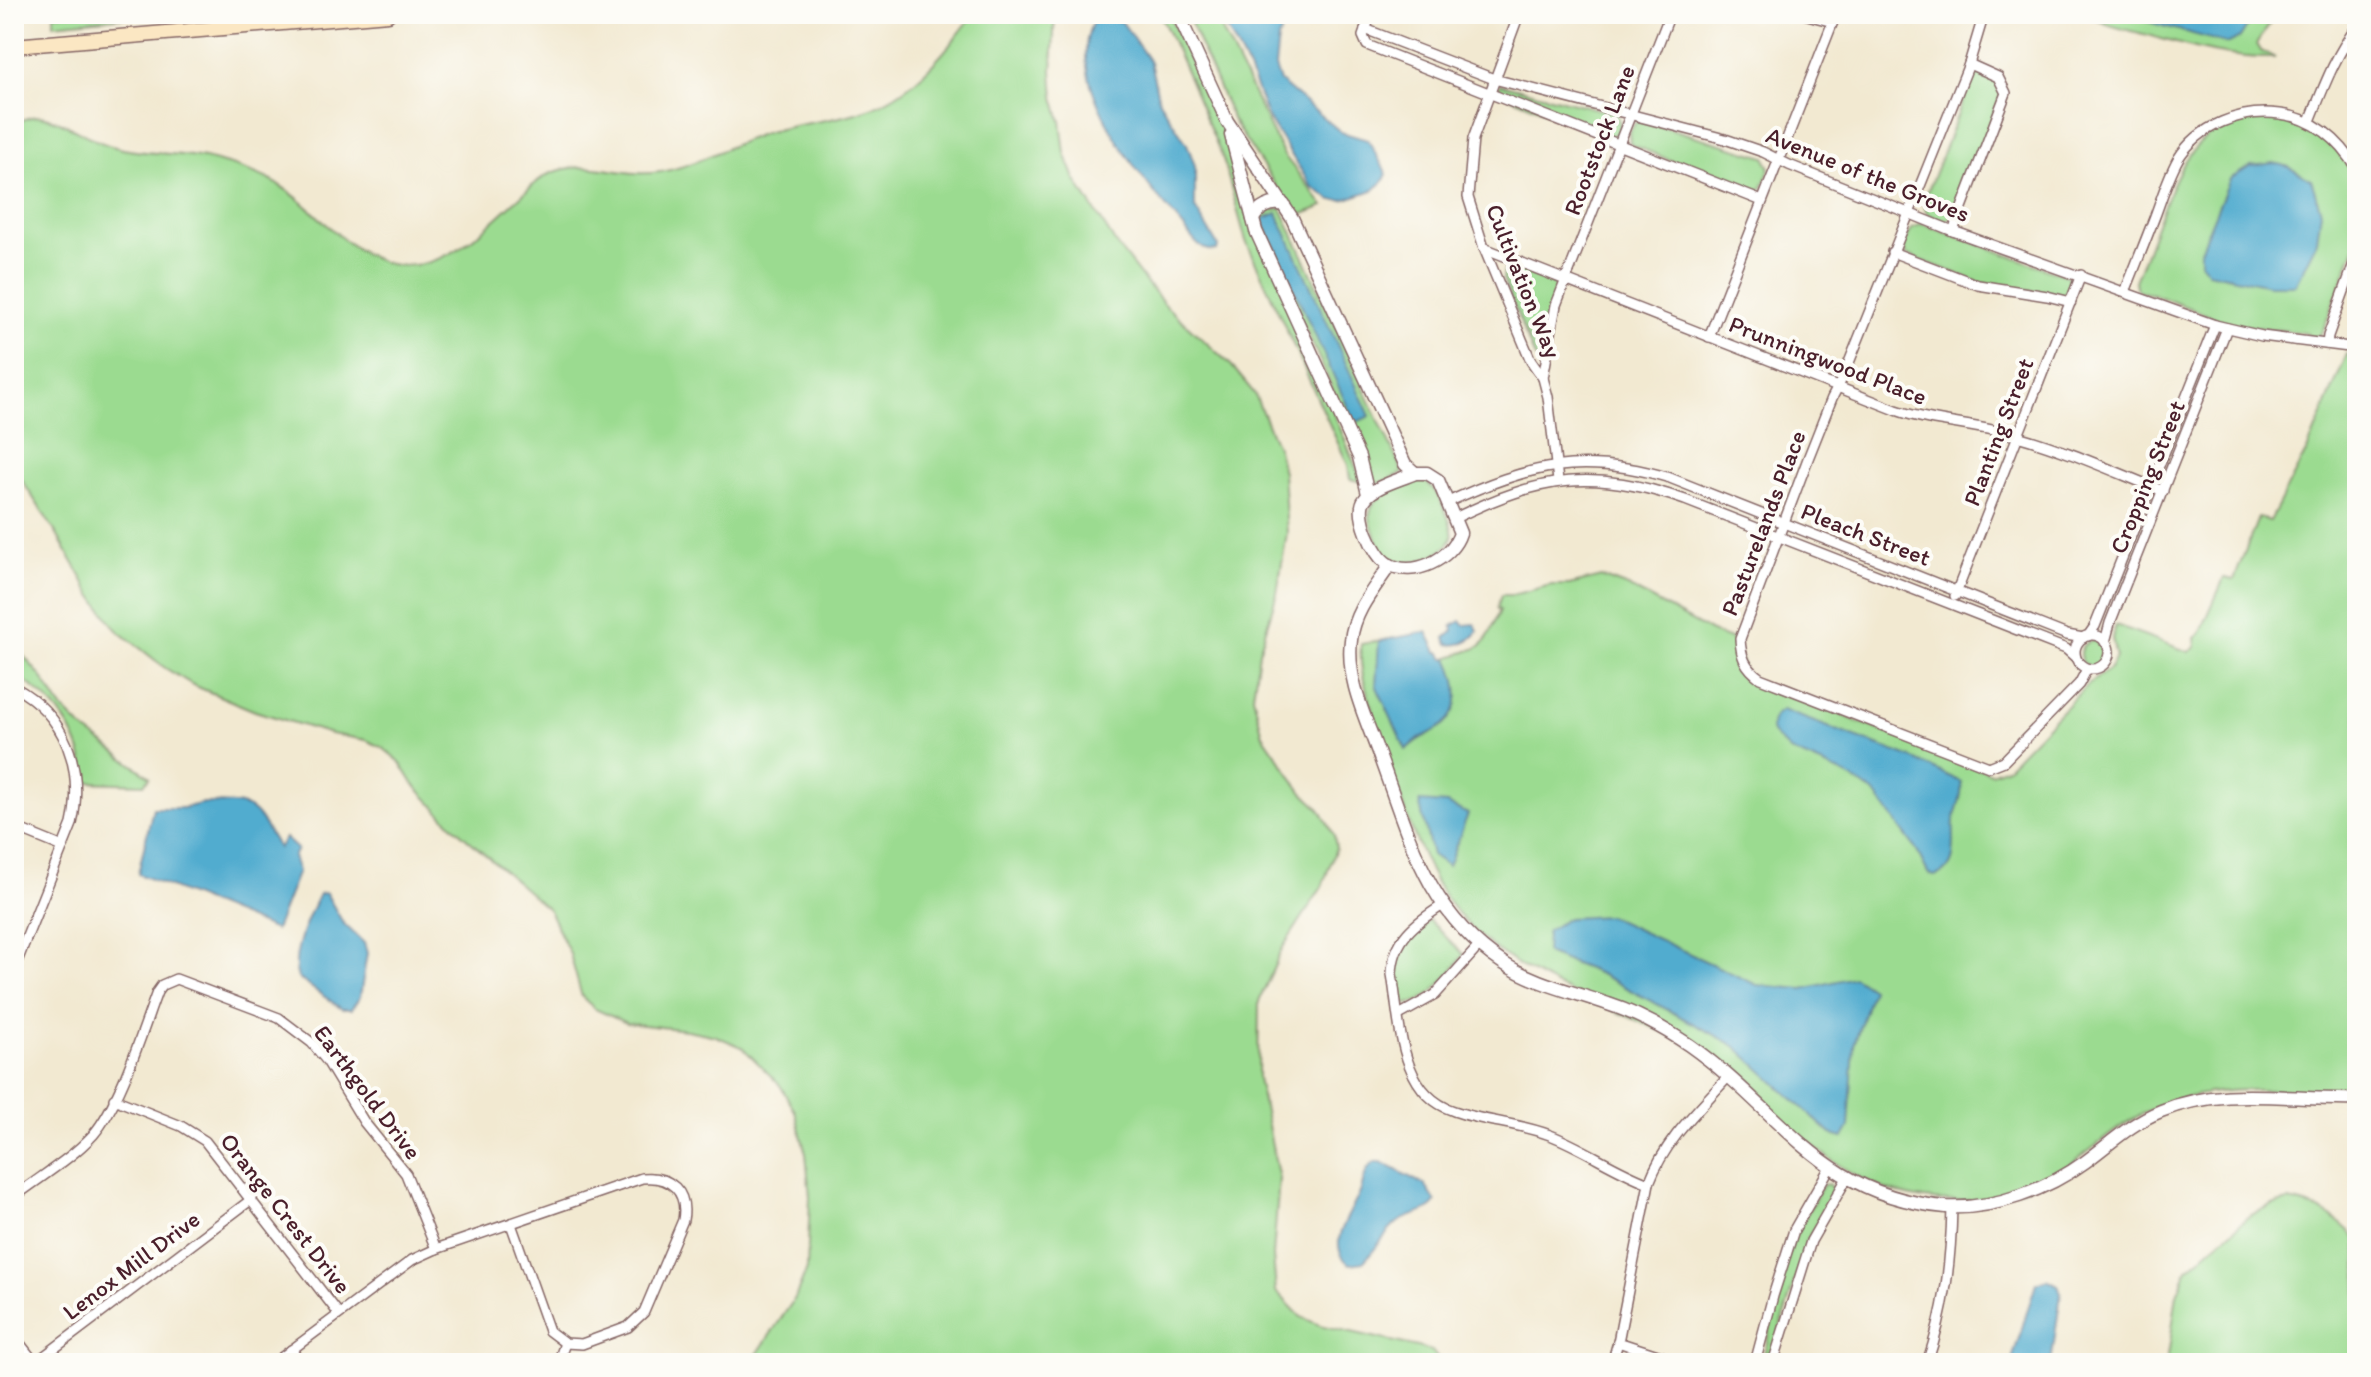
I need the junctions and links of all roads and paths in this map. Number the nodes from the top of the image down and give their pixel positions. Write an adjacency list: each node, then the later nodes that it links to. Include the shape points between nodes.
1 (388, 14): 11 (main road)
2 (1178, 14): 16 (street)
3 (1371, 14): 10 (street)
4 (1519, 14): 13 (street, Cultivation Way)
5 (1670, 14): 15 (street, Rootstock Lane)
6 (1804, 14): 8 (street)
7 (1984, 14): 12 (street, Pasturelands Place)
8 (1834, 18): 19 (street)
9 (2357, 27): 17 (street)
10 (1365, 29): 13 (street, Avenue of the Groves); 14 (street, via 1367,45)
11 (14, 46)
12 (1969, 64): 23 (street, Pasturelands Place); 25 (street, via 1998,77 2006,93)
13 (1494, 79): 14 (street, Cultivation Way); 15 (street, Avenue of the Groves)
14 (1489, 93): 18 (street); 26 (street, Cultivation Way, via 1469,163 1468,197)
15 (1631, 114): 18 (street, Rootstock Lane); 19 (street, Avenue of the Groves)
16 (1227, 121): 22 (street); 24 (street)
17 (2310, 121): 20 (street, via 2338,143); 31 (street, via 2270,112 2240,115 2192,143 2172,172)
18 (1619, 145): 21 (street); 30 (street, Rootstock Lane)
19 (1779, 159): 21 (street); 23 (street, Avenue of the Groves)
20 (2357, 169)
21 (1762, 201): 35 (street)
22 (1284, 205): 24 (street, via 1261,209); 42 (street, via 1405,464)
23 (1910, 213): 25 (street, Avenue of the Groves); 27 (street, Pasturelands Place)
24 (1253, 219): 46 (street, via 1359,457)
25 (1953, 231): 29 (street, Avenue of the Groves)
26 (1484, 248): 30 (street, Prunningwood Place); 38 (street, Cultivation Way)
27 (1892, 252): 32 (street, via 1978,285); 39 (street, Pasturelands Place)
28 (2357, 255): 36 (street)
29 (2081, 275): 31 (street, Avenue of the Groves); 32 (street, Planting Street)
30 (1566, 280): 35 (street, Prunningwood Place); 38 (street, Cultivation Way, via 1550,330)
31 (2125, 292): 33 (street, Avenue of the Groves)
32 (2071, 302): 40 (street, Planting Street)
33 (2215, 325): 34 (street, Avenue of the Groves); 44 (street, Cropping Street)
34 (2227, 328): 36 (street, Avenue of the Groves); 45 (street, Cropping Street)
35 (1709, 337): 39 (street, Prunningwood Place)
36 (2327, 344): 37 (street, Avenue of the Groves)
37 (2357, 348)
38 (1543, 378): 41 (street, Cultivation Way)
39 (1838, 387): 40 (street, Prunningwood Place, via 1915,417); 49 (street, Pasturelands Place)
40 (2018, 436): 44 (street, Prunningwood Place); 52 (street, Planting Street)
41 (1557, 465): 43 (street, Cultivation Way); 47 (street, Pleach Street, via 1492,482); 49 (street, Pleach Street, via 1644,471)
42 (1415, 473): 46 (street); 47 (street, via 1438,480)
43 (1558, 481): 48 (street, Pleach Street, via 1513,491); 50 (street, Pleach Street, via 1641,486)
44 (2151, 487): 45 (street, Prunningwood Place); 54 (street, Cropping Street, via 2095,626)
45 (2163, 491): 55 (street, Cropping Street)
46 (1368, 494): 51 (street, via 1361,516 1379,558)
47 (1448, 502): 48 (street)
48 (1455, 518): 51 (street, via 1460,533 1450,552 1417,567)
49 (1783, 523): 50 (street, Pasturelands Place); 52 (street, Pleach Street)
50 (1780, 536): 53 (street, Pleach Street); 57 (street, Pasturelands Place, via 1740,639 1743,659 1760,678 1989,767 2004,761 2079,684)
51 (1390, 565): 61 (street, via 1355,619 1350,647 1355,689 1415,856)
52 (1958, 591): 53 (street, Planting Street); 54 (street, Pleach Street, via 2067,635)
53 (1952, 604): 56 (street, Pleach Street)
54 (2085, 637): 55 (street); 56 (street, via 2075,648)
55 (2105, 642): 57 (street, via 2105,662)
56 (2075, 657): 57 (street)
57 (2087, 669)
58 (14, 687): 60 (street, via 42,706 70,751 76,806)
59 (14, 827): 60 (street)
60 (63, 847): 63 (street)
61 (1443, 905): 62 (street); 64 (street, via 1419,921 1397,947 1392,974)
62 (1479, 946): 64 (street, via 1435,995); 65 (street, via 1536,981 1637,1015)
63 (14, 969)
64 (1399, 1015): 70 (street, via 1412,1073 1440,1105 1551,1135)
65 (1729, 1076): 68 (street); 70 (street, via 1679,1129)
66 (114, 1099): 71 (street, Earthgold Drive, via 92,1136); 72 (street, Orange Crest Drive, via 205,1141); 75 (street, Earthgold Drive, via 157,992 168,982 184,980 279,1018 327,1061 364,1122 406,1174)
67 (2357, 1099): 73 (street, via 2219,1096 2194,1101 2132,1125 2042,1187)
68 (1830, 1167): 69 (street); 87 (street, via 1794,1230)
69 (1847, 1178): 73 (street, via 1890,1197); 88 (street, via 1811,1241)
70 (1649, 1183): 78 (street)
71 (14, 1197)
72 (252, 1199): 76 (street, Orange Crest Drive); 81 (street, Lenox Mill Drive)
73 (1952, 1207): 89 (street, via 1948,1278)
74 (511, 1224): 75 (street); 79 (street, via 543,1322); 79 (street, via 642,1178 664,1179 683,1198 683,1220 644,1312 628,1327 582,1344)
75 (436, 1249): 76 (street, via 412,1260)
76 (339, 1314): 80 (street)
77 (14, 1336): 81 (street)
78 (1618, 1342): 85 (street); 86 (street)
79 (565, 1343): 84 (street)
80 (291, 1350): 82 (street); 83 (street)
81 (35, 1363)
82 (274, 1363)
83 (301, 1363)
84 (558, 1363)
85 (1612, 1363)
86 (1682, 1363)
87 (1755, 1363)
88 (1773, 1363)
89 (1927, 1363)

